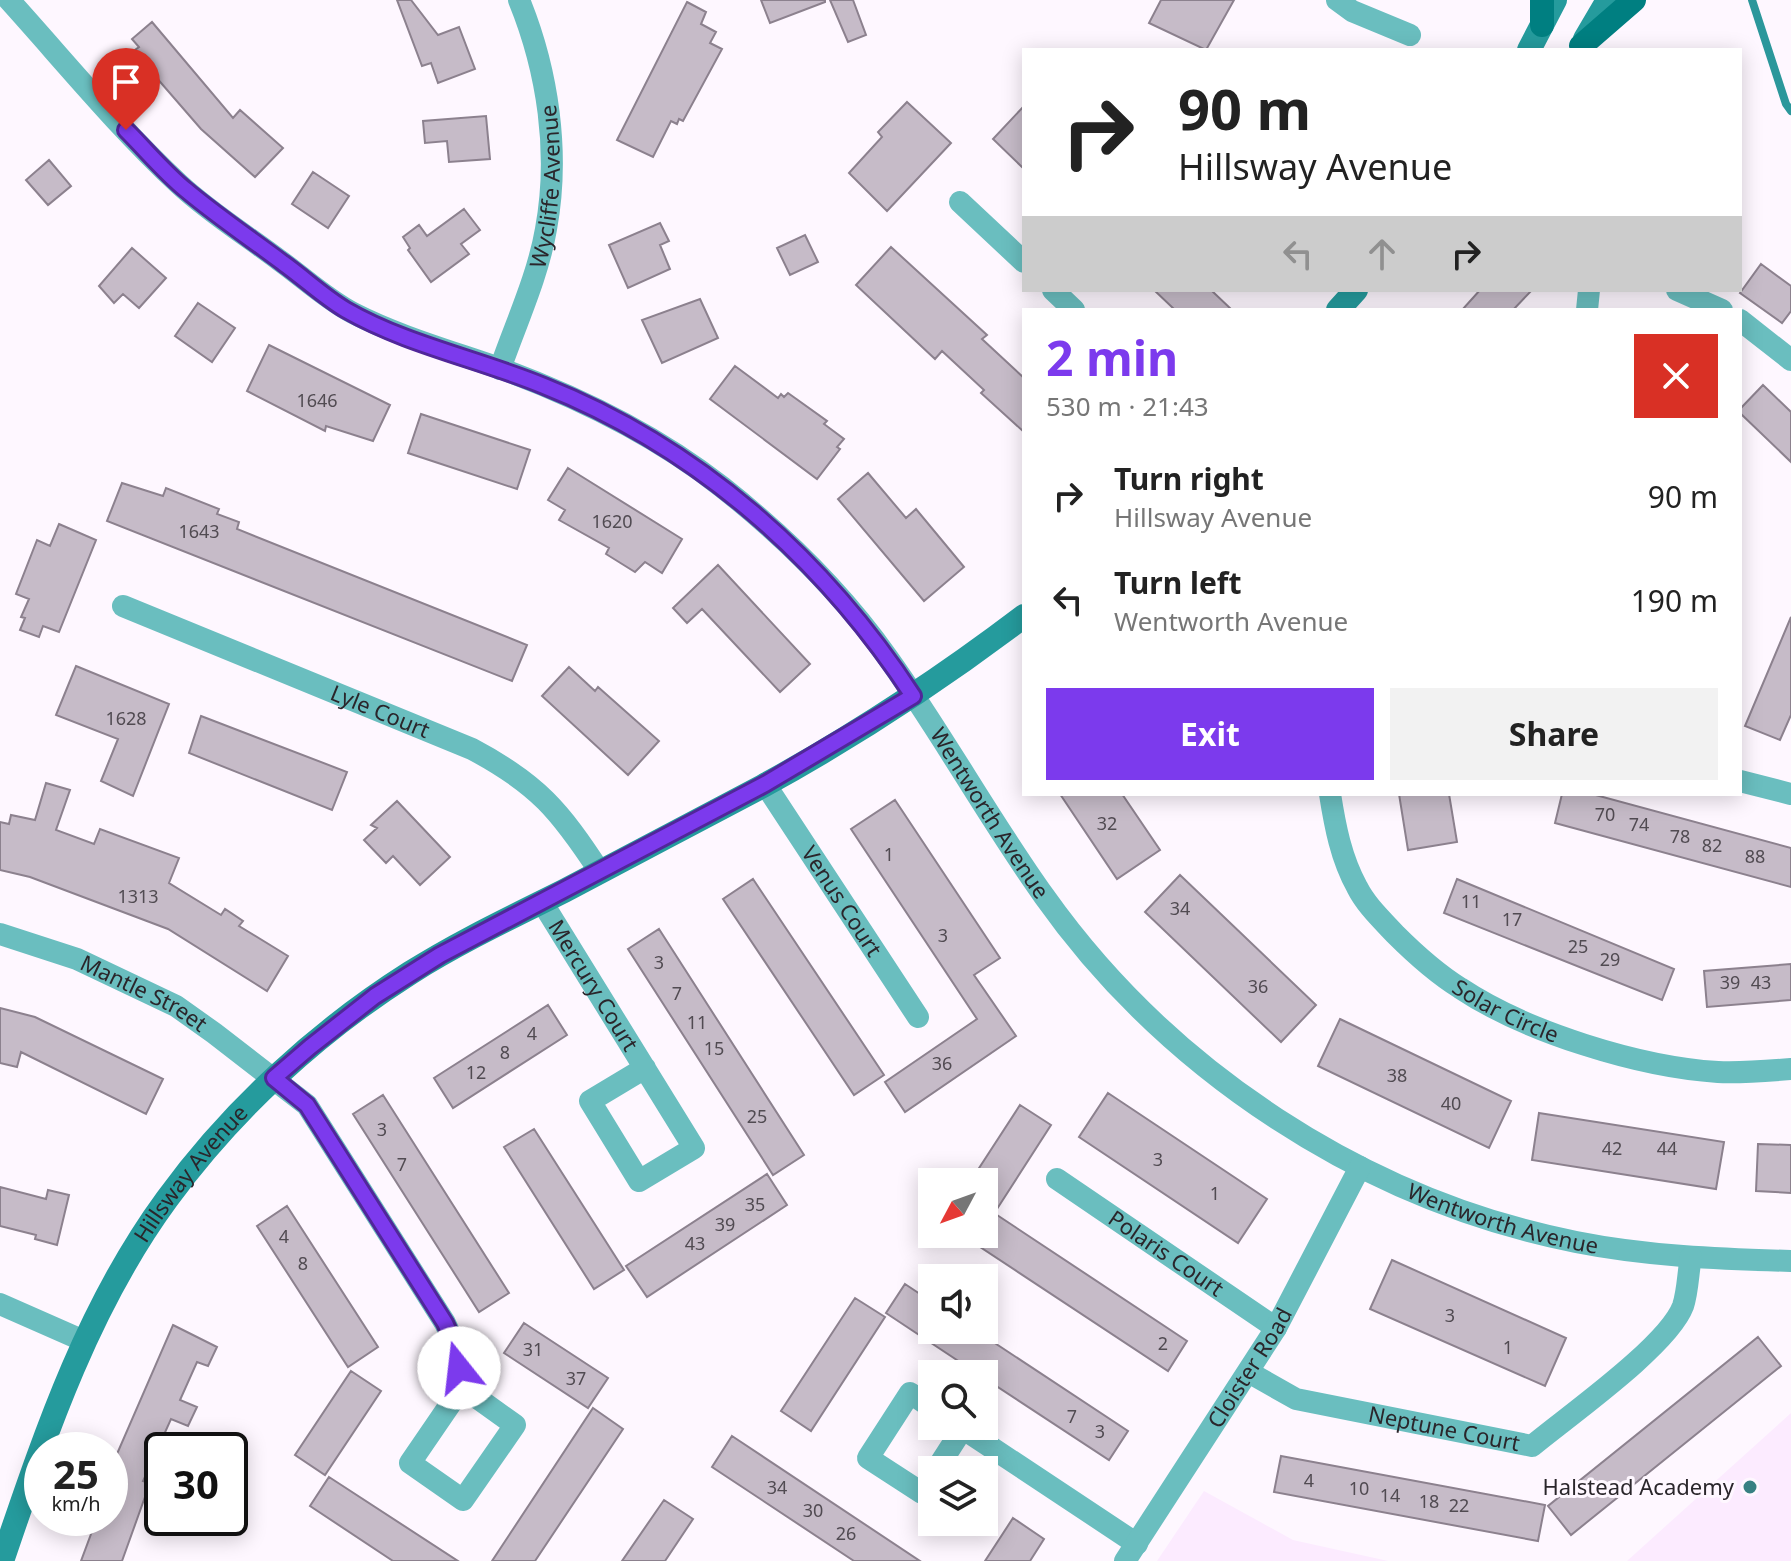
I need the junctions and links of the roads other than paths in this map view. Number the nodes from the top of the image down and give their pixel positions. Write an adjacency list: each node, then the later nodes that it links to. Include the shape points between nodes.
1 (9, 0): 21 (street, Wentworth Avenue, via 126,130 196,198 345,309)
2 (1337, 0): 8 (street)
3 (1555, 0): 7 (street)
4 (1608, 0): 10 (street)
5 (1634, 0): 10 (main road)
6 (521, 1): 21 (street, Wycliffe Avenue, via 546,94 552,168 546,231)
7 (1542, 12): 9 (street)
8 (1410, 35)
9 (1530, 48)
10 (1579, 48)
11 (960, 202): 12 (street)
12 (1022, 260)
13 (1055, 292): 16 (street)
14 (1354, 292): 17 (street)
15 (1682, 292): 18 (street)
16 (1072, 308)
17 (1340, 308)
18 (1718, 308)
19 (1742, 322): 20 (street)
20 (1791, 360)
21 (500, 369): 24 (street, Wentworth Avenue, via 626,423 715,482 827,583)
22 (123, 606): 29 (street, Lyle Court, via 509,768 554,807)
23 (1022, 617): 24 (street, Hillsway Avenue)
24 (913, 696): 26 (street, Hillsway Avenue); 36 (street, Wentworth Avenue, via 1044,896 1118,988 1208,1071 1303,1136)
25 (1742, 782): 27 (street)
26 (765, 784): 29 (street, Hillsway Avenue); 32 (street, Venus Court)
27 (1791, 794)
28 (1330, 796): 34 (street, Solar Circle, via 1357,889 1420,959 1460,989 1559,1035 1658,1064 1718,1072)
29 (600, 872): 30 (street, Hillsway Avenue)
30 (542, 902): 33 (street, Mercury Court); 35 (street, Hillsway Avenue, via 408,974)
31 (0, 934): 35 (street, Mantle Street, via 77,959 176,1006)
32 (918, 1017)
33 (645, 1068): 33 (street, Mercury Court, via 590,1101 639,1181 694,1148)
34 (1791, 1069)
35 (274, 1078): 42 (street, Hillsway Avenue, via 168,1197 119,1272); 44 (street, Mantle Street, via 307,1105 445,1323 457,1349)
36 (1360, 1167): 38 (street, Wentworth Avenue, via 1525,1230 1613,1249); 41 (street, Cloister Road)
37 (1057, 1179): 41 (street, Polaris Court)
38 (1691, 1257): 39 (street, Wentworth Avenue); 43 (street, Neptune Court, via 1683,1306 1671,1326 1653,1347 1532,1446 1296,1399)
39 (1791, 1261)
40 (0, 1304): 42 (street)
41 (1276, 1328): 43 (street, Cloister Road)
42 (84, 1341): 49 (street, Hillsway Avenue)
43 (1250, 1373): 48 (street, Cloister Road)
44 (462, 1387): 44 (street, via 515,1425 463,1500 410,1463)
45 (918, 1398): 47 (street, via 910,1393 868,1458)
46 (979, 1440): 48 (street)
47 (918, 1490)
48 (1131, 1552)
49 (2, 1561)

